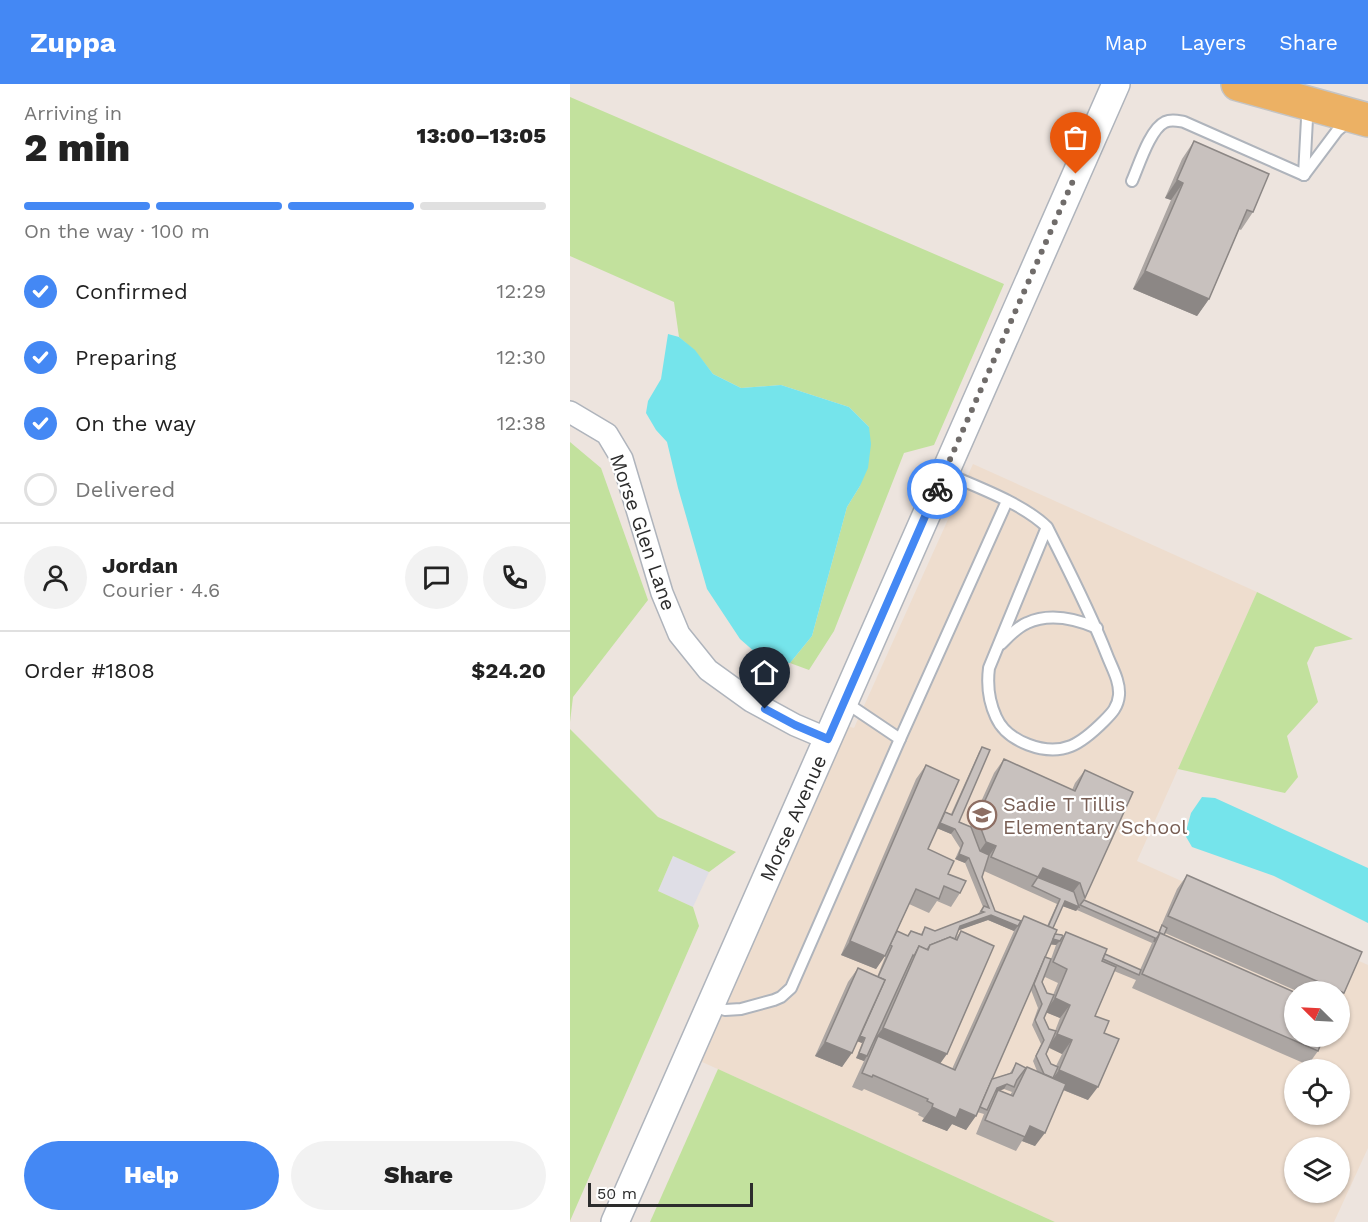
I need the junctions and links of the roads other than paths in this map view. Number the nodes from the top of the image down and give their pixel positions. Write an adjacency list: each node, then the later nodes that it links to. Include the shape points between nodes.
1 (1116, 84): 8 (street, Morse Avenue)
2 (1238, 84): 3 (main road)
3 (1303, 102): 4 (main road); 5 (lane, via 1307,118)
4 (1365, 119): 5 (lane, via 1343,125)
5 (1304, 175): 6 (lane, via 1174,120 1164,123 1152,135)
6 (1132, 181)
7 (570, 412): 14 (street, Morse Glen Lane, via 607,434 622,459 662,593 679,634 708,670 751,701)
8 (944, 473): 9 (lane); 13 (street, Morse Avenue)
9 (1007, 501): 10 (lane); 15 (lane)
10 (1047, 527): 11 (lane); 12 (lane)
11 (1096, 628): 12 (lane, via 1067,619 1041,619 1028,622); 12 (lane, via 1116,676 1118,704 1095,730 1061,749 1051,750 1018,740 997,719 988,678)
12 (997, 648)
13 (844, 701): 14 (street, Morse Avenue); 15 (lane)
14 (828, 739): 16 (street, Morse Avenue)
15 (900, 739): 16 (lane, via 791,988 782,997 741,1009 725,1010)
16 (711, 1004): 17 (street, Morse Avenue)
17 (615, 1222)

